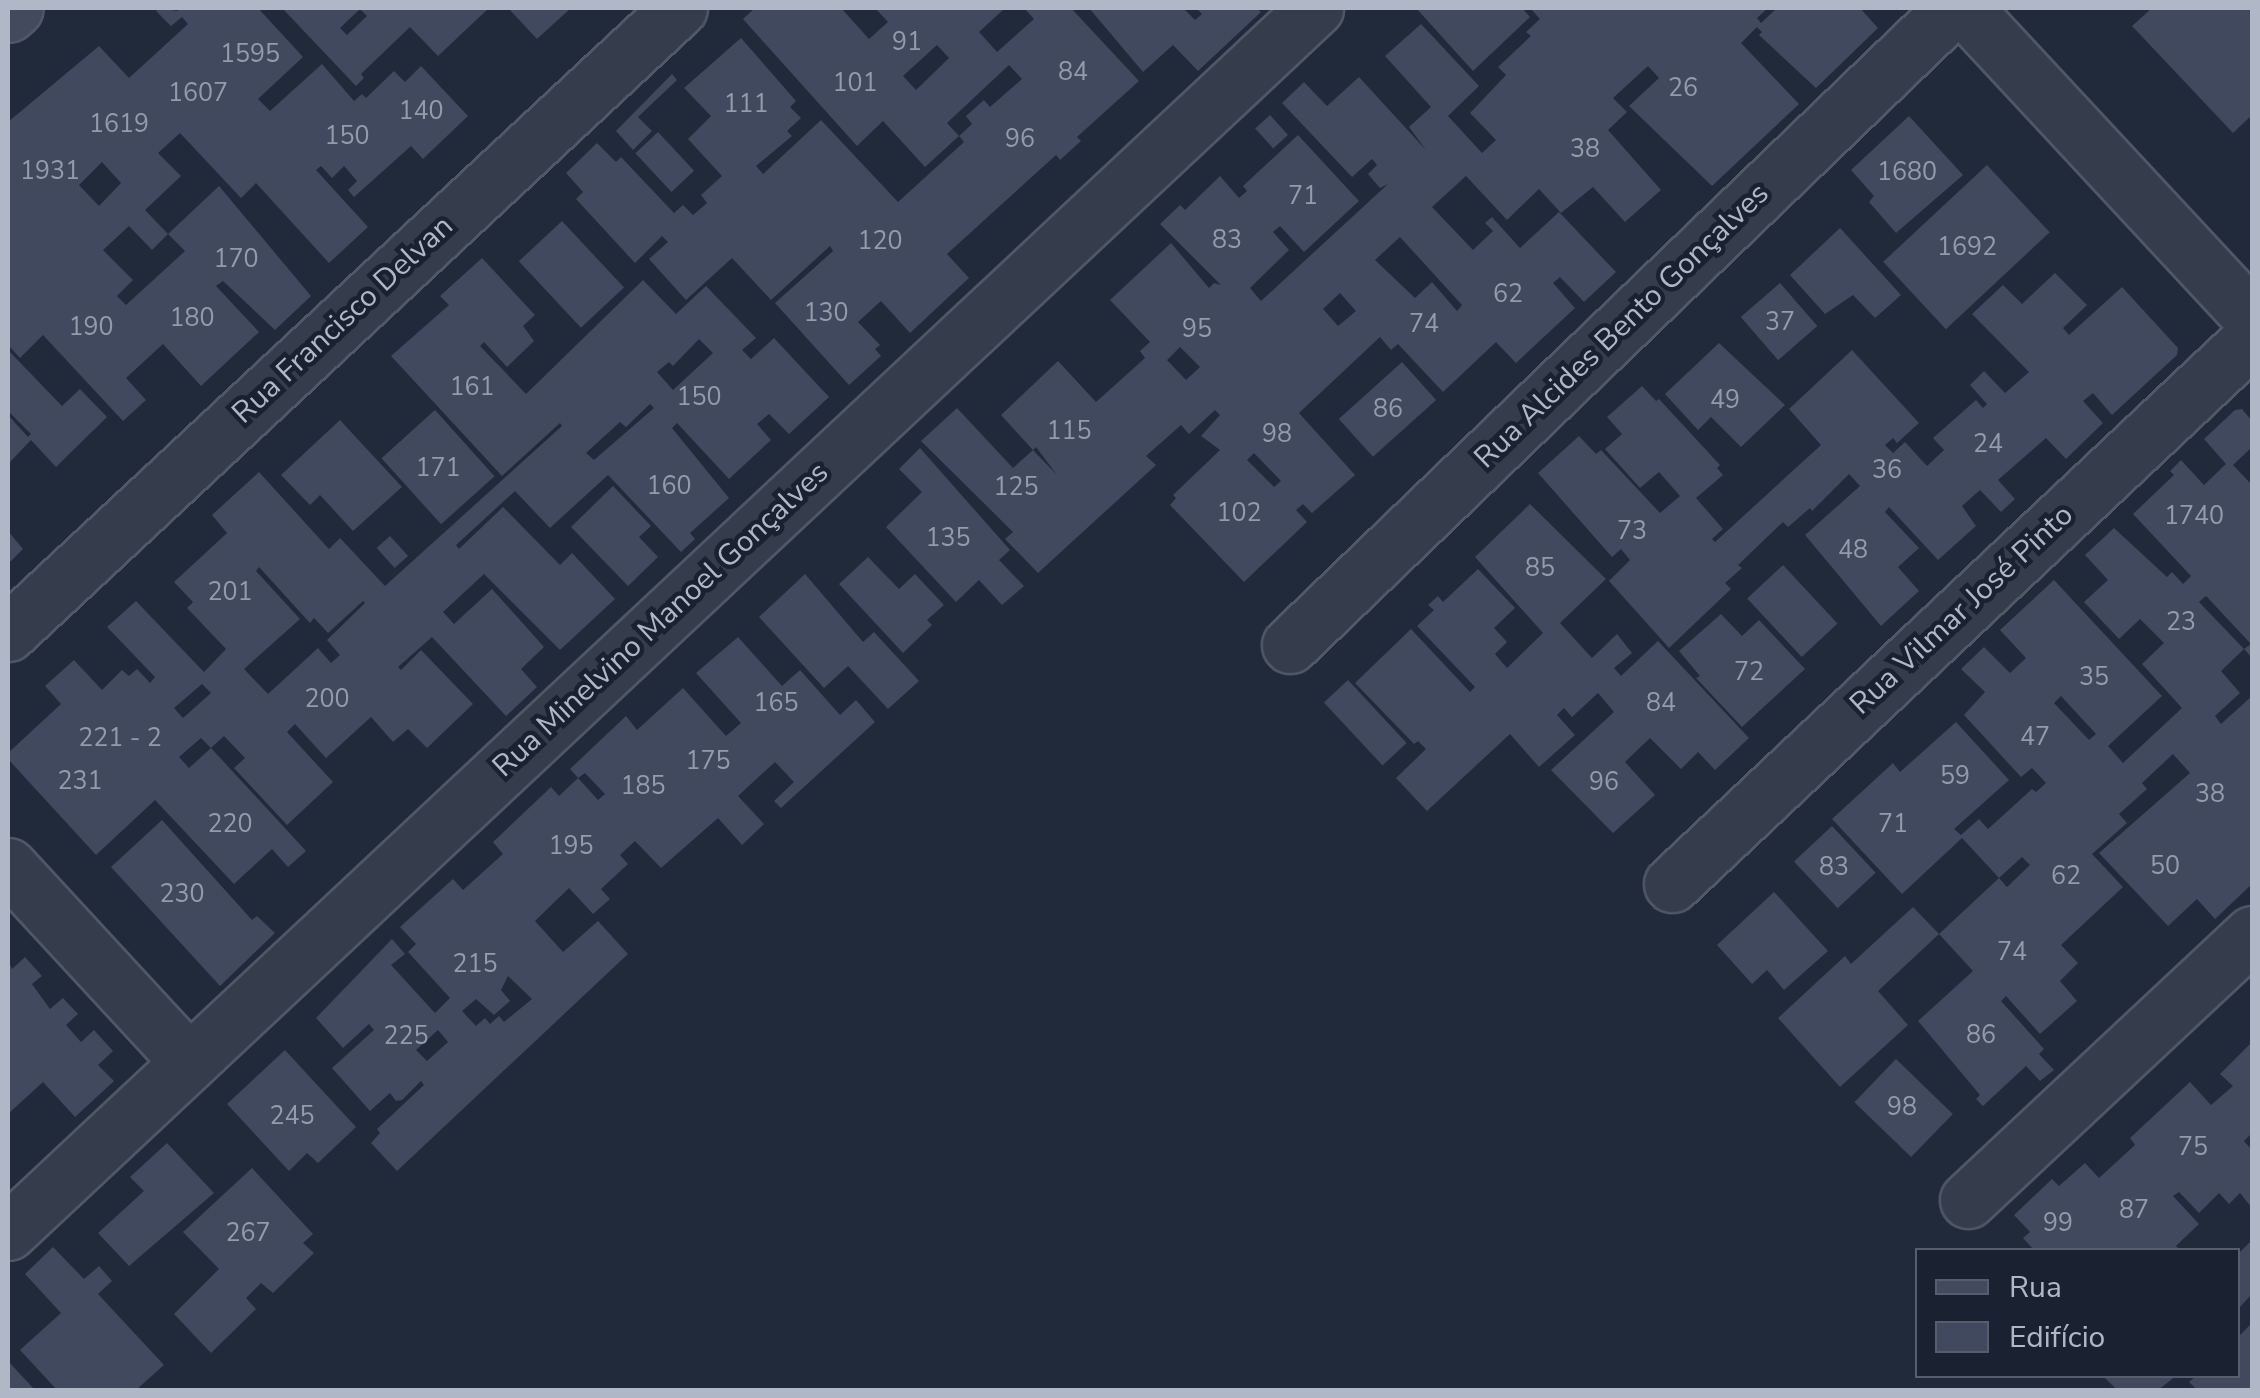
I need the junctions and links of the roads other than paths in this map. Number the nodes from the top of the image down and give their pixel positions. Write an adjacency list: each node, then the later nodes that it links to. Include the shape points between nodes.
1 (14, 8): 6 (main road)
2 (679, 8): 9 (street, Rua Francisco Delvan)
3 (1314, 8): 14 (street, Rua Minelvino Manoel Gonçalves)
4 (1953, 8): 10 (street, Rua Alcides Bento Gonçalves)
5 (1964, 8): 7 (street)
6 (8, 14)
7 (2252, 318)
8 (2252, 338): 12 (street, Rua Vilmar José Pinto)
9 (8, 634)
10 (1290, 645)
11 (8, 866): 14 (street)
12 (1672, 884)
13 (2252, 934): 15 (street)
14 (189, 1062): 16 (street, Rua Minelvino Manoel Gonçalves)
15 (1968, 1200)
16 (8, 1232)

